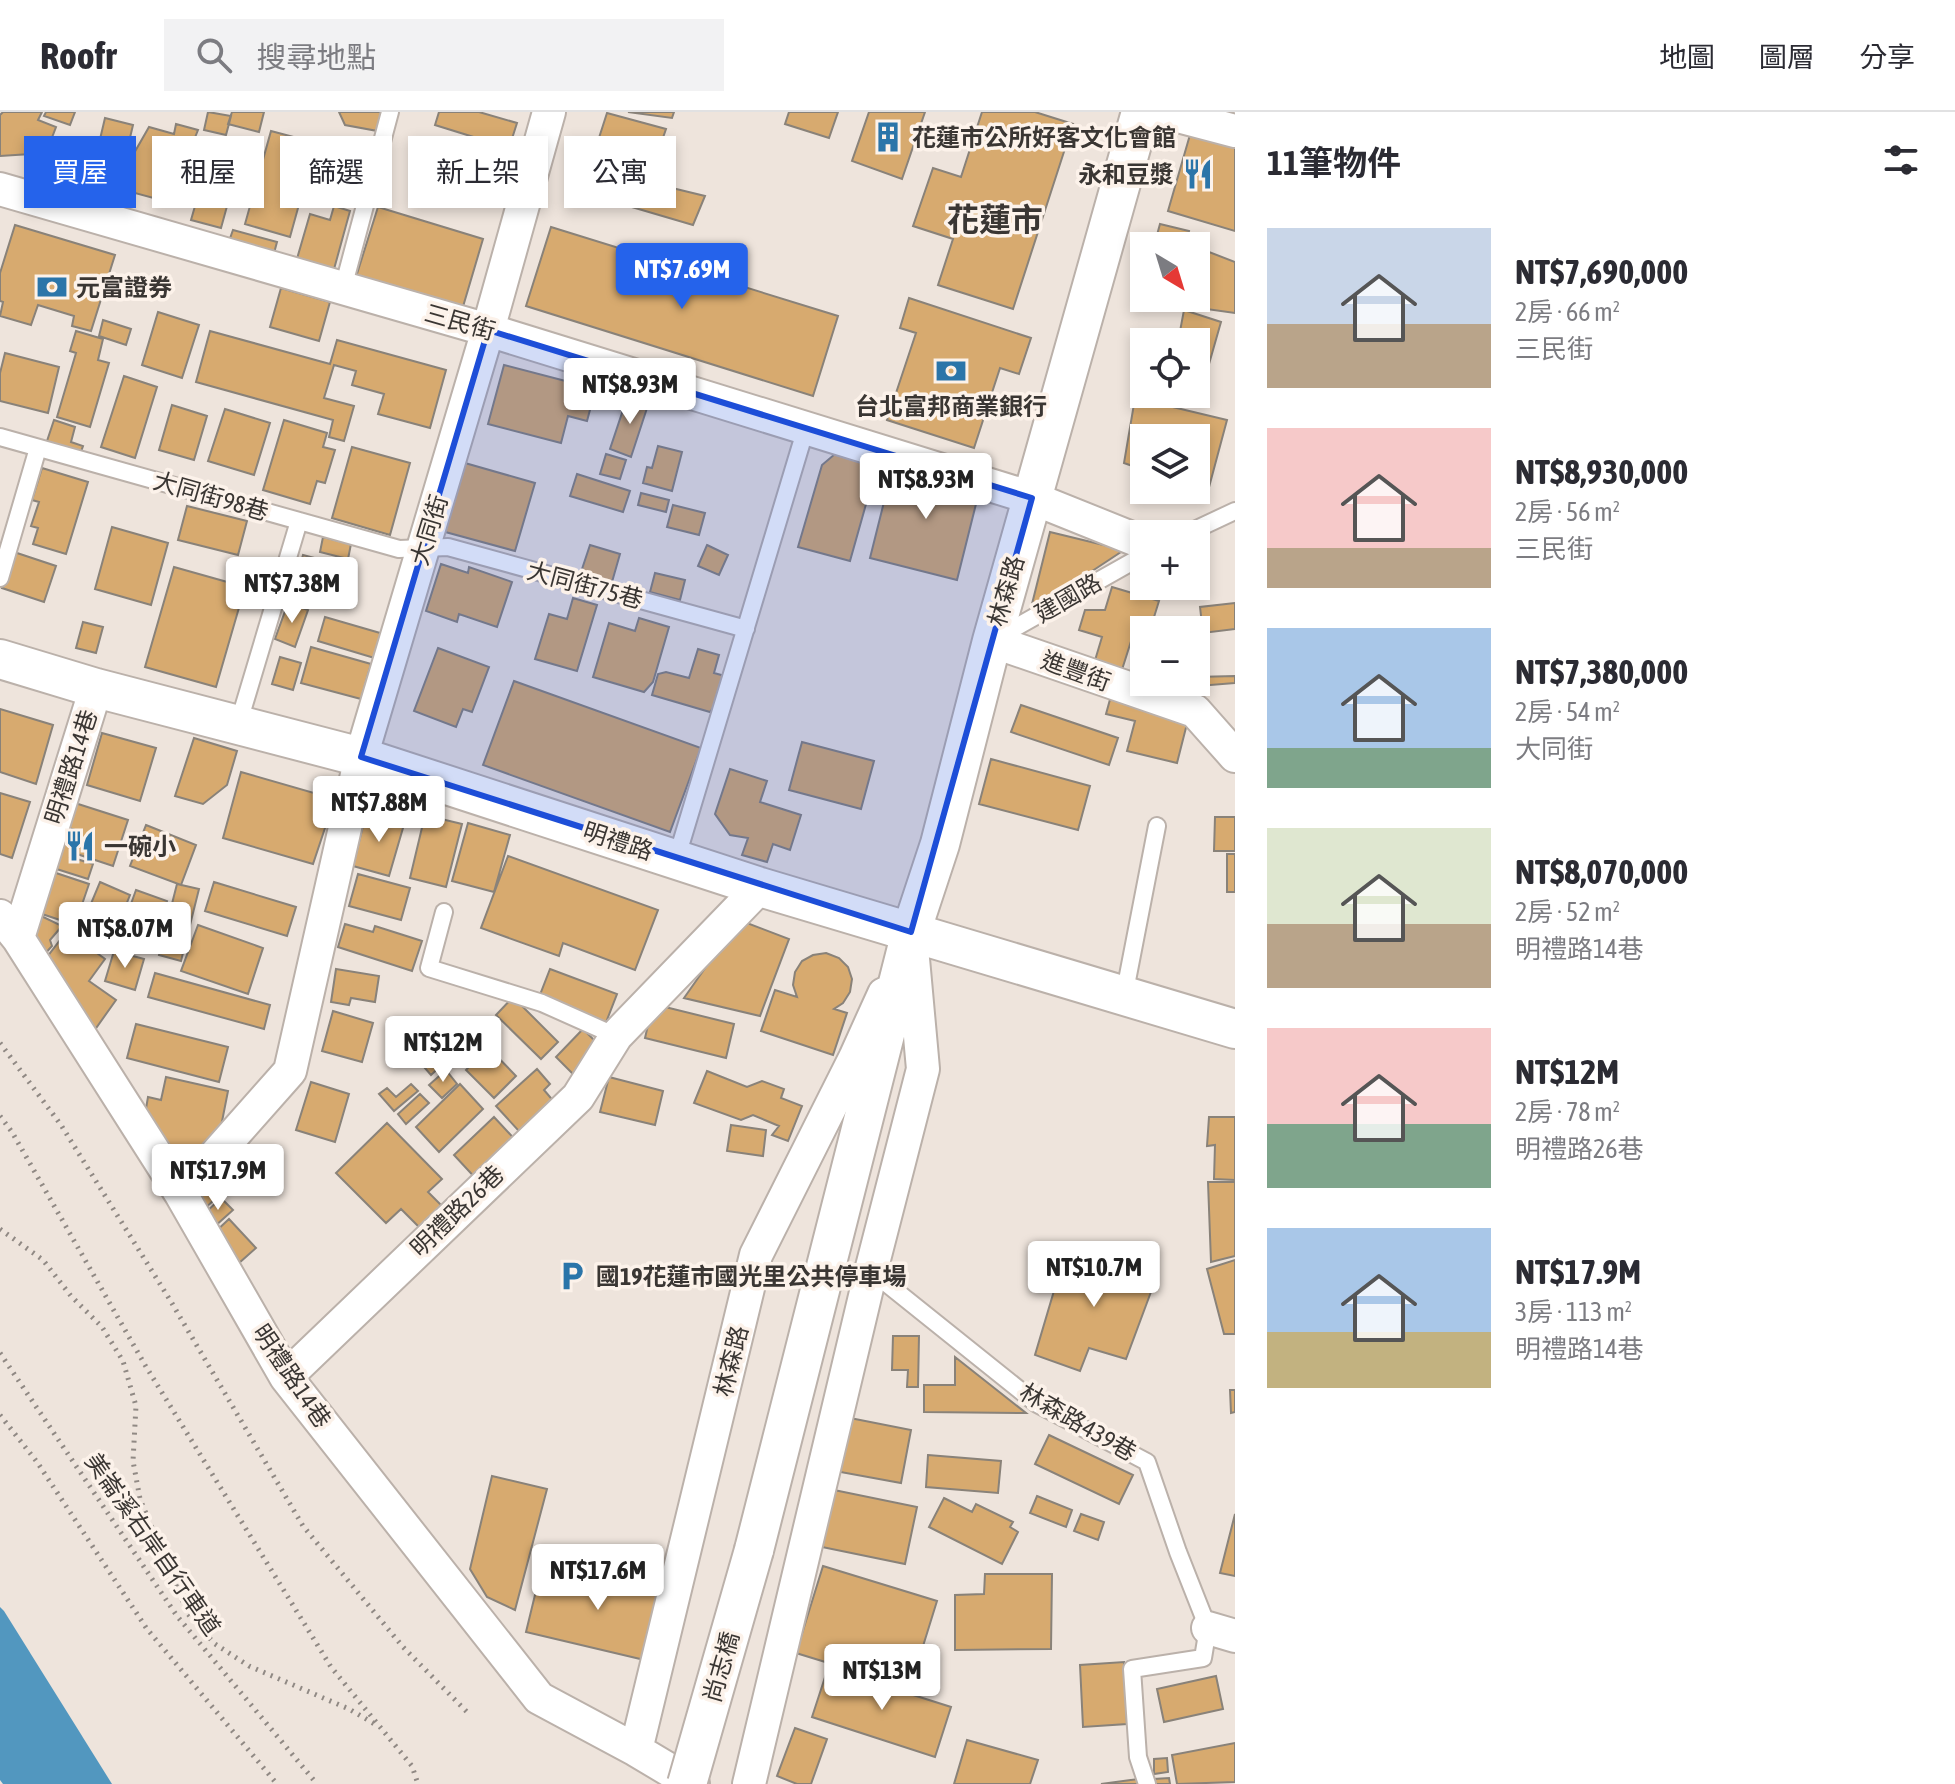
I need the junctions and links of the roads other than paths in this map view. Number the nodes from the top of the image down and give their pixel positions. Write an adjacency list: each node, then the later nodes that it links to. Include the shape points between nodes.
1 (390, 112): 7 (lane)
2 (549, 112): 8 (street, 大同街)
3 (1141, 112): 12 (street, 林森路)
4 (1163, 112): 5 (street)
5 (1235, 131)
6 (0, 189): 7 (street, 三民街)
7 (343, 288): 8 (street, 三民街)
8 (488, 330): 9 (street, 三民街); 17 (street, 大同街)
9 (806, 428): 12 (street, 三民街); 20 (lane)
10 (0, 437): 11 (lane, 大同街98巷)
11 (38, 448): 14 (lane, 大同街98巷); 19 (lane)
12 (1032, 498): 16 (street, 三民街); 21 (street, 林森路)
13 (1235, 511): 15 (lane)
14 (299, 521): 17 (lane, 大同街98巷, via 399,549); 24 (lane)
15 (1210, 523)
16 (1130, 537)
17 (424, 548): 20 (lane, 大同街75巷, via 448,547); 26 (street, 大同街)
18 (1130, 563): 21 (lane, 建國路)
19 (0, 578)
20 (746, 629): 28 (lane)
21 (992, 641): 25 (street, 進豐街, via 1195,711); 32 (street, 林森路, via 940,844)
22 (0, 659): 23 (street, 明禮路)
23 (96, 688): 24 (street, 明禮路); 31 (street, 明禮路14巷)
24 (238, 725): 26 (street, 明禮路)
25 (1235, 756)
26 (361, 757): 28 (street, 明禮路); 36 (street, 大同街, via 290,1071)
27 (1157, 826): 33 (lane)
28 (676, 860): 29 (street, 明禮路)
29 (760, 887): 32 (street, 明禮路); 35 (street, 明禮路26巷)
30 (444, 912): 35 (lane, via 429,968 542,1003)
31 (9, 927): 36 (street, 明禮路14巷)
32 (911, 932): 33 (street, 明禮路); 37 (street, 林森路, via 923,1069); 39 (street, 林森路); 41 (street, 林森路, via 855,1058 756,1255)
33 (1124, 996): 34 (street, 明禮路)
34 (1235, 1029)
35 (616, 1036): 38 (street, 明禮路26巷, via 578,1097)
36 (181, 1194): 38 (street, 明禮路14巷)
37 (871, 1271): 40 (lane, 林森路439巷, via 1037,1404 1147,1462 1178,1552); 43 (street, 林森路)
38 (286, 1377): 41 (street, 明禮路14巷, via 539,1698)
39 (754, 1550): 42 (street, 尚志橋, bridge)
40 (1222, 1632): 44 (lane, 林森路439巷, via 1203,1658 1132,1669 1138,1757)
41 (636, 1750): 42 (street)
42 (690, 1784)
43 (749, 1784)
44 (1147, 1784)

